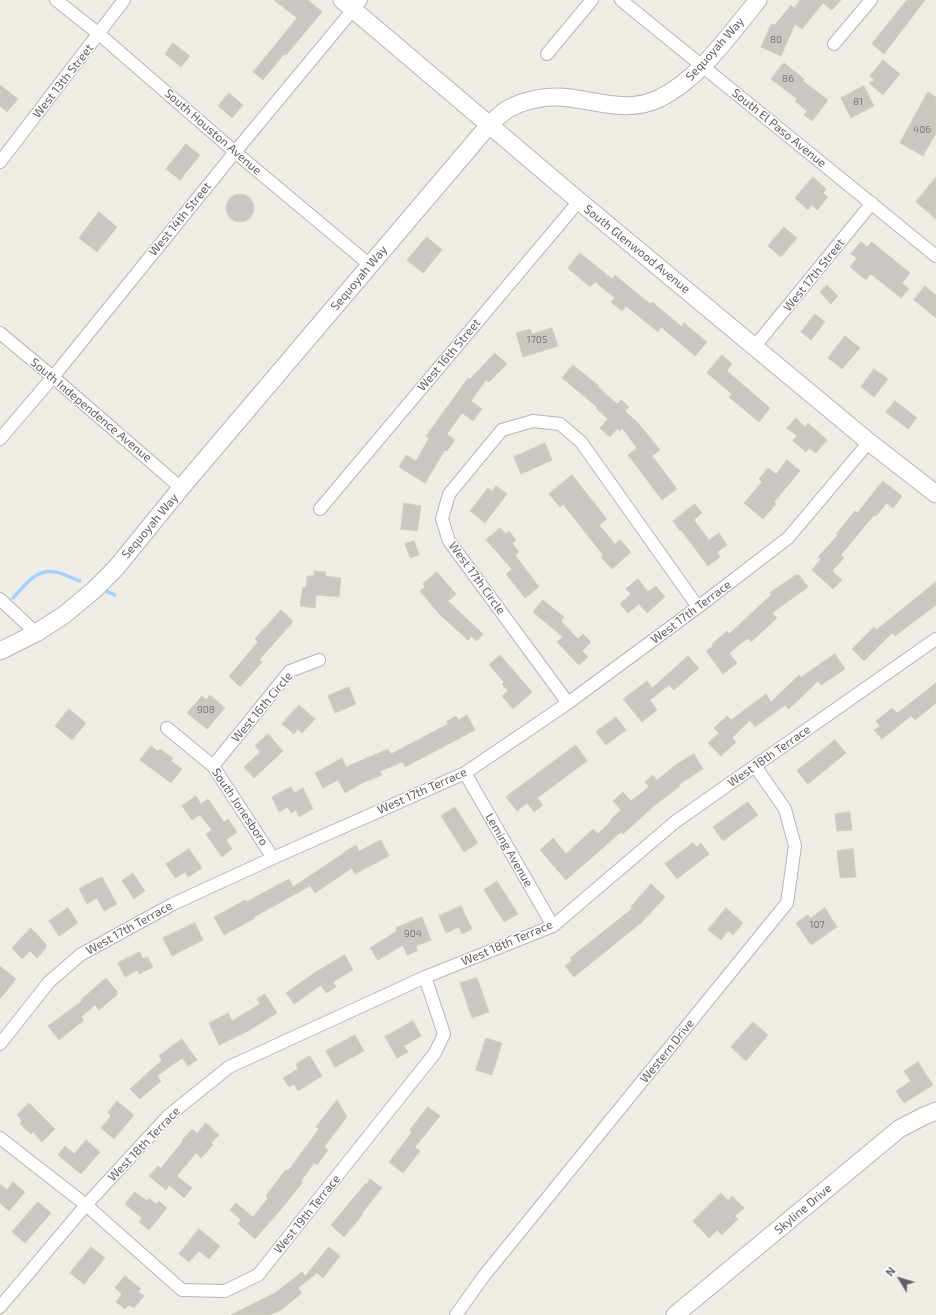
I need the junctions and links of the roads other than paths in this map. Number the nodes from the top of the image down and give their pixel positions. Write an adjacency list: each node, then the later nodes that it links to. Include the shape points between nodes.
1 (56, 0): 8 (street, South Houston Avenue)
2 (124, 0): 8 (street, West 13th Street)
3 (592, 0): 10 (street)
4 (621, 0): 11 (street, South El Paso Avenue)
5 (758, 0): 11 (street, Sequoyah Way)
6 (871, 0): 9 (street)
7 (352, 3): 12 (street, South Glenwood Avenue); 13 (street, West 14th Street)
8 (99, 34): 13 (street, South Houston Avenue); 14 (street, West 13th Street)
9 (834, 44)
10 (547, 54)
11 (702, 66): 12 (street, Sequoyah Way, via 682,85 659,99 641,105 620,106 549,97 508,109); 16 (street, South El Paso Avenue)
12 (489, 125): 15 (street, South Glenwood Avenue); 18 (street, Sequoyah Way)
13 (235, 152): 18 (street, South Houston Avenue); 21 (street, West 14th Street)
14 (0, 162)
15 (579, 202): 20 (street, South Glenwood Avenue); 26 (street, West 16th Street)
16 (872, 203): 17 (street, South El Paso Avenue); 20 (street, West 17th Street)
17 (936, 256)
18 (370, 265): 24 (street, Sequoyah Way)
19 (0, 333): 21 (street, South Independence Avenue)
20 (755, 346): 23 (street, South Glenwood Avenue)
21 (53, 377): 22 (street, West 14th Street); 24 (street, South Independence Avenue)
22 (0, 439)
23 (869, 442): 25 (street, South Glenwood Avenue); 28 (street, West 17th Terrace, via 788,538)
24 (182, 488): 29 (street, Sequoyah Way, via 116,568 94,590 64,615)
25 (935, 491)
26 (320, 509)
27 (0, 599): 29 (street)
28 (698, 607): 33 (street, West 17th Terrace); 33 (street, West 17th Circle, via 581,442 560,424 533,421 502,430 449,494 442,519 449,541)
29 (36, 633): 31 (street, Sequoyah Way)
30 (936, 639): 36 (street, West 18th Terrace)
31 (0, 651)
32 (319, 660): 35 (street, West 16th Circle, via 290,671)
33 (568, 703): 37 (street, West 17th Terrace)
34 (168, 728): 35 (street, South Jonesboro)
35 (213, 766): 38 (street, South Jonesboro)
36 (755, 766): 39 (street, West 18th Terrace, via 676,822); 46 (street, Western Drive, via 784,809 795,846 787,903 483,1277)
37 (465, 773): 38 (street, West 17th Terrace); 39 (street, Leming Avenue)
38 (273, 858): 41 (street, West 17th Terrace, via 173,904 80,955 49,982)
39 (553, 926): 40 (street, West 18th Terrace)
40 (425, 977): 44 (street, West 18th Terrace, via 229,1067 168,1116); 44 (street, West 19th Terrace, via 444,1034 435,1054 258,1275 225,1291 182,1290)
41 (0, 1044)
42 (936, 1111): 47 (street, Skyline Drive, via 899,1129)
43 (0, 1138): 44 (street)
44 (86, 1204): 45 (street, West 18th Terrace)
45 (0, 1307)
46 (456, 1315)
47 (674, 1315)

